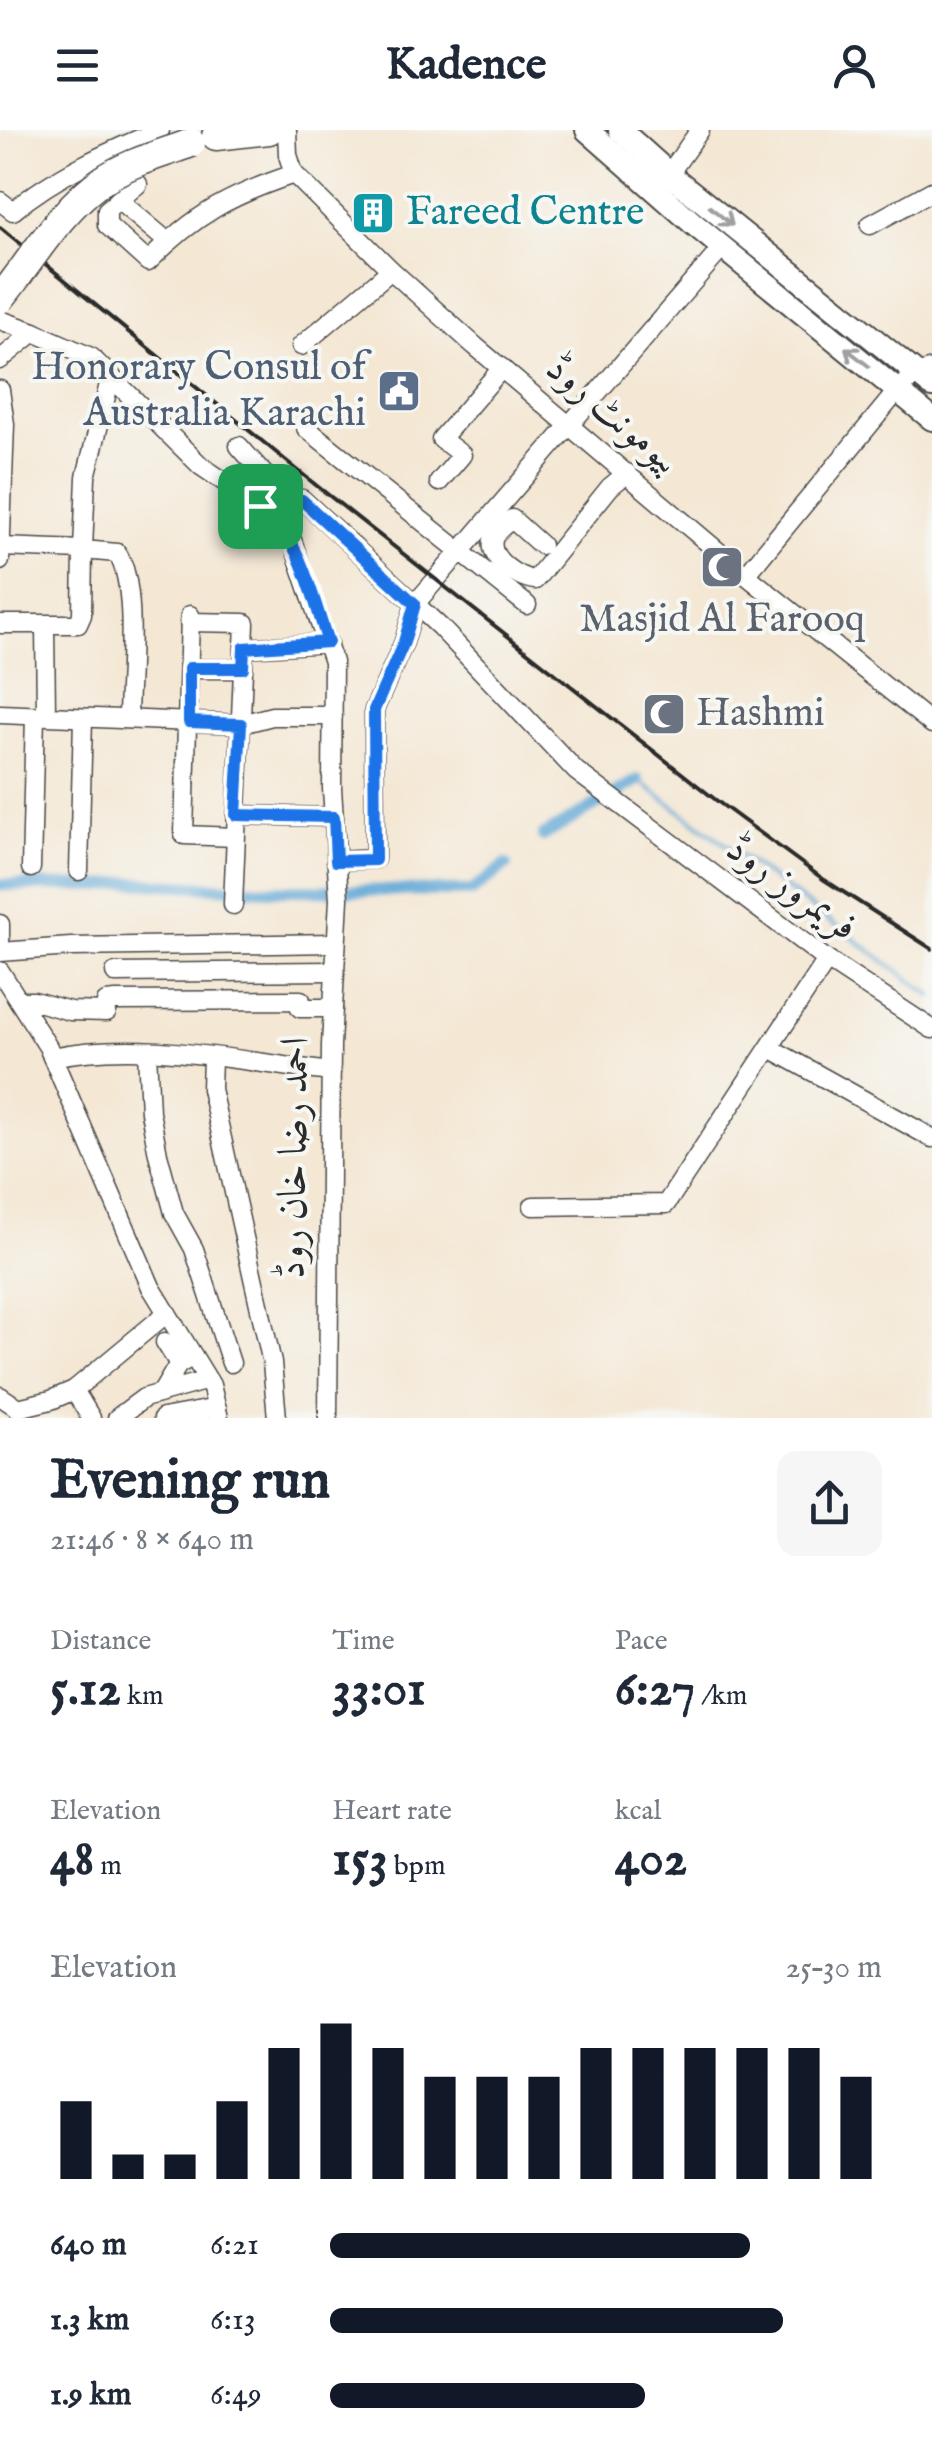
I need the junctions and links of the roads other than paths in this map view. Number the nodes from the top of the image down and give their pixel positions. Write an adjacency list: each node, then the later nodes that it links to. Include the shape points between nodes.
1 (160, 130): 13 (street, via 12,211)
2 (270, 130): 7 (highway)
3 (287, 130): 8 (street)
4 (587, 130): 16 (main road)
5 (620, 130): 9 (main road)
6 (700, 130): 9 (street)
7 (212, 136): 18 (highway, bridge, via 130,166 86,193)
8 (294, 174): 15 (street, via 254,187 193,220); 17 (street, بیومونٹ روڈ)
9 (668, 174): 25 (main road, one-way to 25)
10 (138, 184): 12 (street)
11 (932, 191): 14 (street)
12 (118, 200): 15 (street); 15 (street, via 106,210 107,225 148,262)
13 (0, 201)
14 (870, 225)
15 (168, 242)
16 (724, 247): 27 (main road, one-way to 16); 29 (street)
17 (391, 270): 21 (street); 23 (street, بیومونٹ روڈ)
18 (0, 299)
19 (0, 320): 20 (street, احمد رضا خان روڈ)
20 (34, 332): 22 (street); 24 (street, احمد رضا خان روڈ, via 91,358)
21 (301, 346)
22 (0, 360)
23 (502, 368): 29 (street, بیومونٹ روڈ); 33 (street, via 440,439 462,456)
24 (112, 376): 35 (street, احمد رضا خان روڈ, via 201,466); 38 (street, via 86,476)
25 (927, 376): 27 (street)
26 (0, 390): 37 (street)
27 (898, 390): 28 (main road); 41 (street)
28 (932, 420)
29 (570, 425): 32 (street, بیومونٹ روڈ); 39 (street)
30 (306, 428): 39 (street)
31 (239, 446): 34 (street, فریمروز روڈ)
32 (627, 473): 36 (street, via 535,580 521,578 496,556 494,538 512,519); 41 (street, بیومونٹ روڈ)
33 (439, 482)
34 (286, 499): 35 (street); 42 (street, فریمروز روڈ, via 302,500)
35 (260, 506): 46 (street, احمد رضا خان روڈ, via 292,540)
36 (541, 544)
37 (0, 547): 38 (street); 40 (street)
38 (83, 550): 45 (street, via 81,620); 54 (street, via 118,553 126,573)
39 (462, 551): 42 (street); 43 (street)
40 (0, 561)
41 (746, 575): 57 (street, بیومونٹ روڈ)
42 (415, 604): 61 (street, via 374,710 375,860); 70 (street, فریمروز روڈ, via 576,771)
43 (527, 605)
44 (0, 624): 45 (street)
45 (45, 626): 51 (street)
46 (328, 642): 47 (street); 52 (street, احمد رضا خان روڈ)
47 (244, 648): 48 (street, via 245,623 190,618); 49 (street)
48 (189, 668): 49 (street); 55 (street)
49 (243, 668): 56 (street)
50 (0, 714): 51 (street)
51 (40, 716): 53 (street); 62 (street)
52 (333, 716): 56 (street, via 272,716); 59 (street, احمد رضا خان روڈ)
53 (83, 718): 54 (street); 63 (street)
54 (128, 719): 55 (street)
55 (189, 722): 56 (street); 60 (street, via 184,835)
56 (241, 724): 58 (street)
57 (932, 724)
58 (236, 815): 59 (street); 60 (street)
59 (334, 817): 61 (street, احمد رضا خان روڈ)
60 (235, 837): 64 (street)
61 (336, 861): 67 (street, احمد رضا خان روڈ)
62 (30, 868)
63 (79, 871)
64 (233, 905)
65 (0, 924): 66 (street)
66 (0, 942)
67 (336, 944): 68 (street); 72 (street, احمد رضا خان روڈ)
68 (114, 949): 69 (street); 73 (street)
69 (0, 952)
70 (828, 960): 77 (street, فریمروز روڈ); 78 (street)
71 (0, 971): 74 (street)
72 (335, 971): 73 (street); 76 (street, احمد رضا خان روڈ)
73 (115, 973): 75 (street)
74 (19, 1001): 75 (street, via 91,1013 106,1012 106,1002); 80 (street)
75 (116, 1001): 76 (street, via 301,1000 300,1008)
76 (333, 1008): 82 (street, احمد رضا خان روڈ)
77 (932, 1029)
78 (770, 1048): 83 (street); 84 (street, via 666,1204)
79 (148, 1050): 80 (street); 81 (street); 88 (street, via 158,1154)
80 (52, 1058): 85 (street)
81 (212, 1058): 82 (street); 97 (street, via 210,1089 272,1363)
82 (331, 1072): 98 (street, احمد رضا خان روڈ)
83 (932, 1138)
84 (533, 1206)
85 (167, 1314): 87 (street); 90 (street)
86 (165, 1342): 87 (street)
87 (186, 1360): 89 (street); 91 (street)
88 (231, 1363)
89 (208, 1380): 91 (street); 93 (street)
90 (74, 1390): 92 (street, via 18,1408); 94 (street)
91 (162, 1392): 95 (street)
92 (0, 1396)
93 (218, 1413): 96 (street)
94 (91, 1418)
95 (118, 1418)
96 (163, 1418)
97 (278, 1418)
98 (328, 1418)

